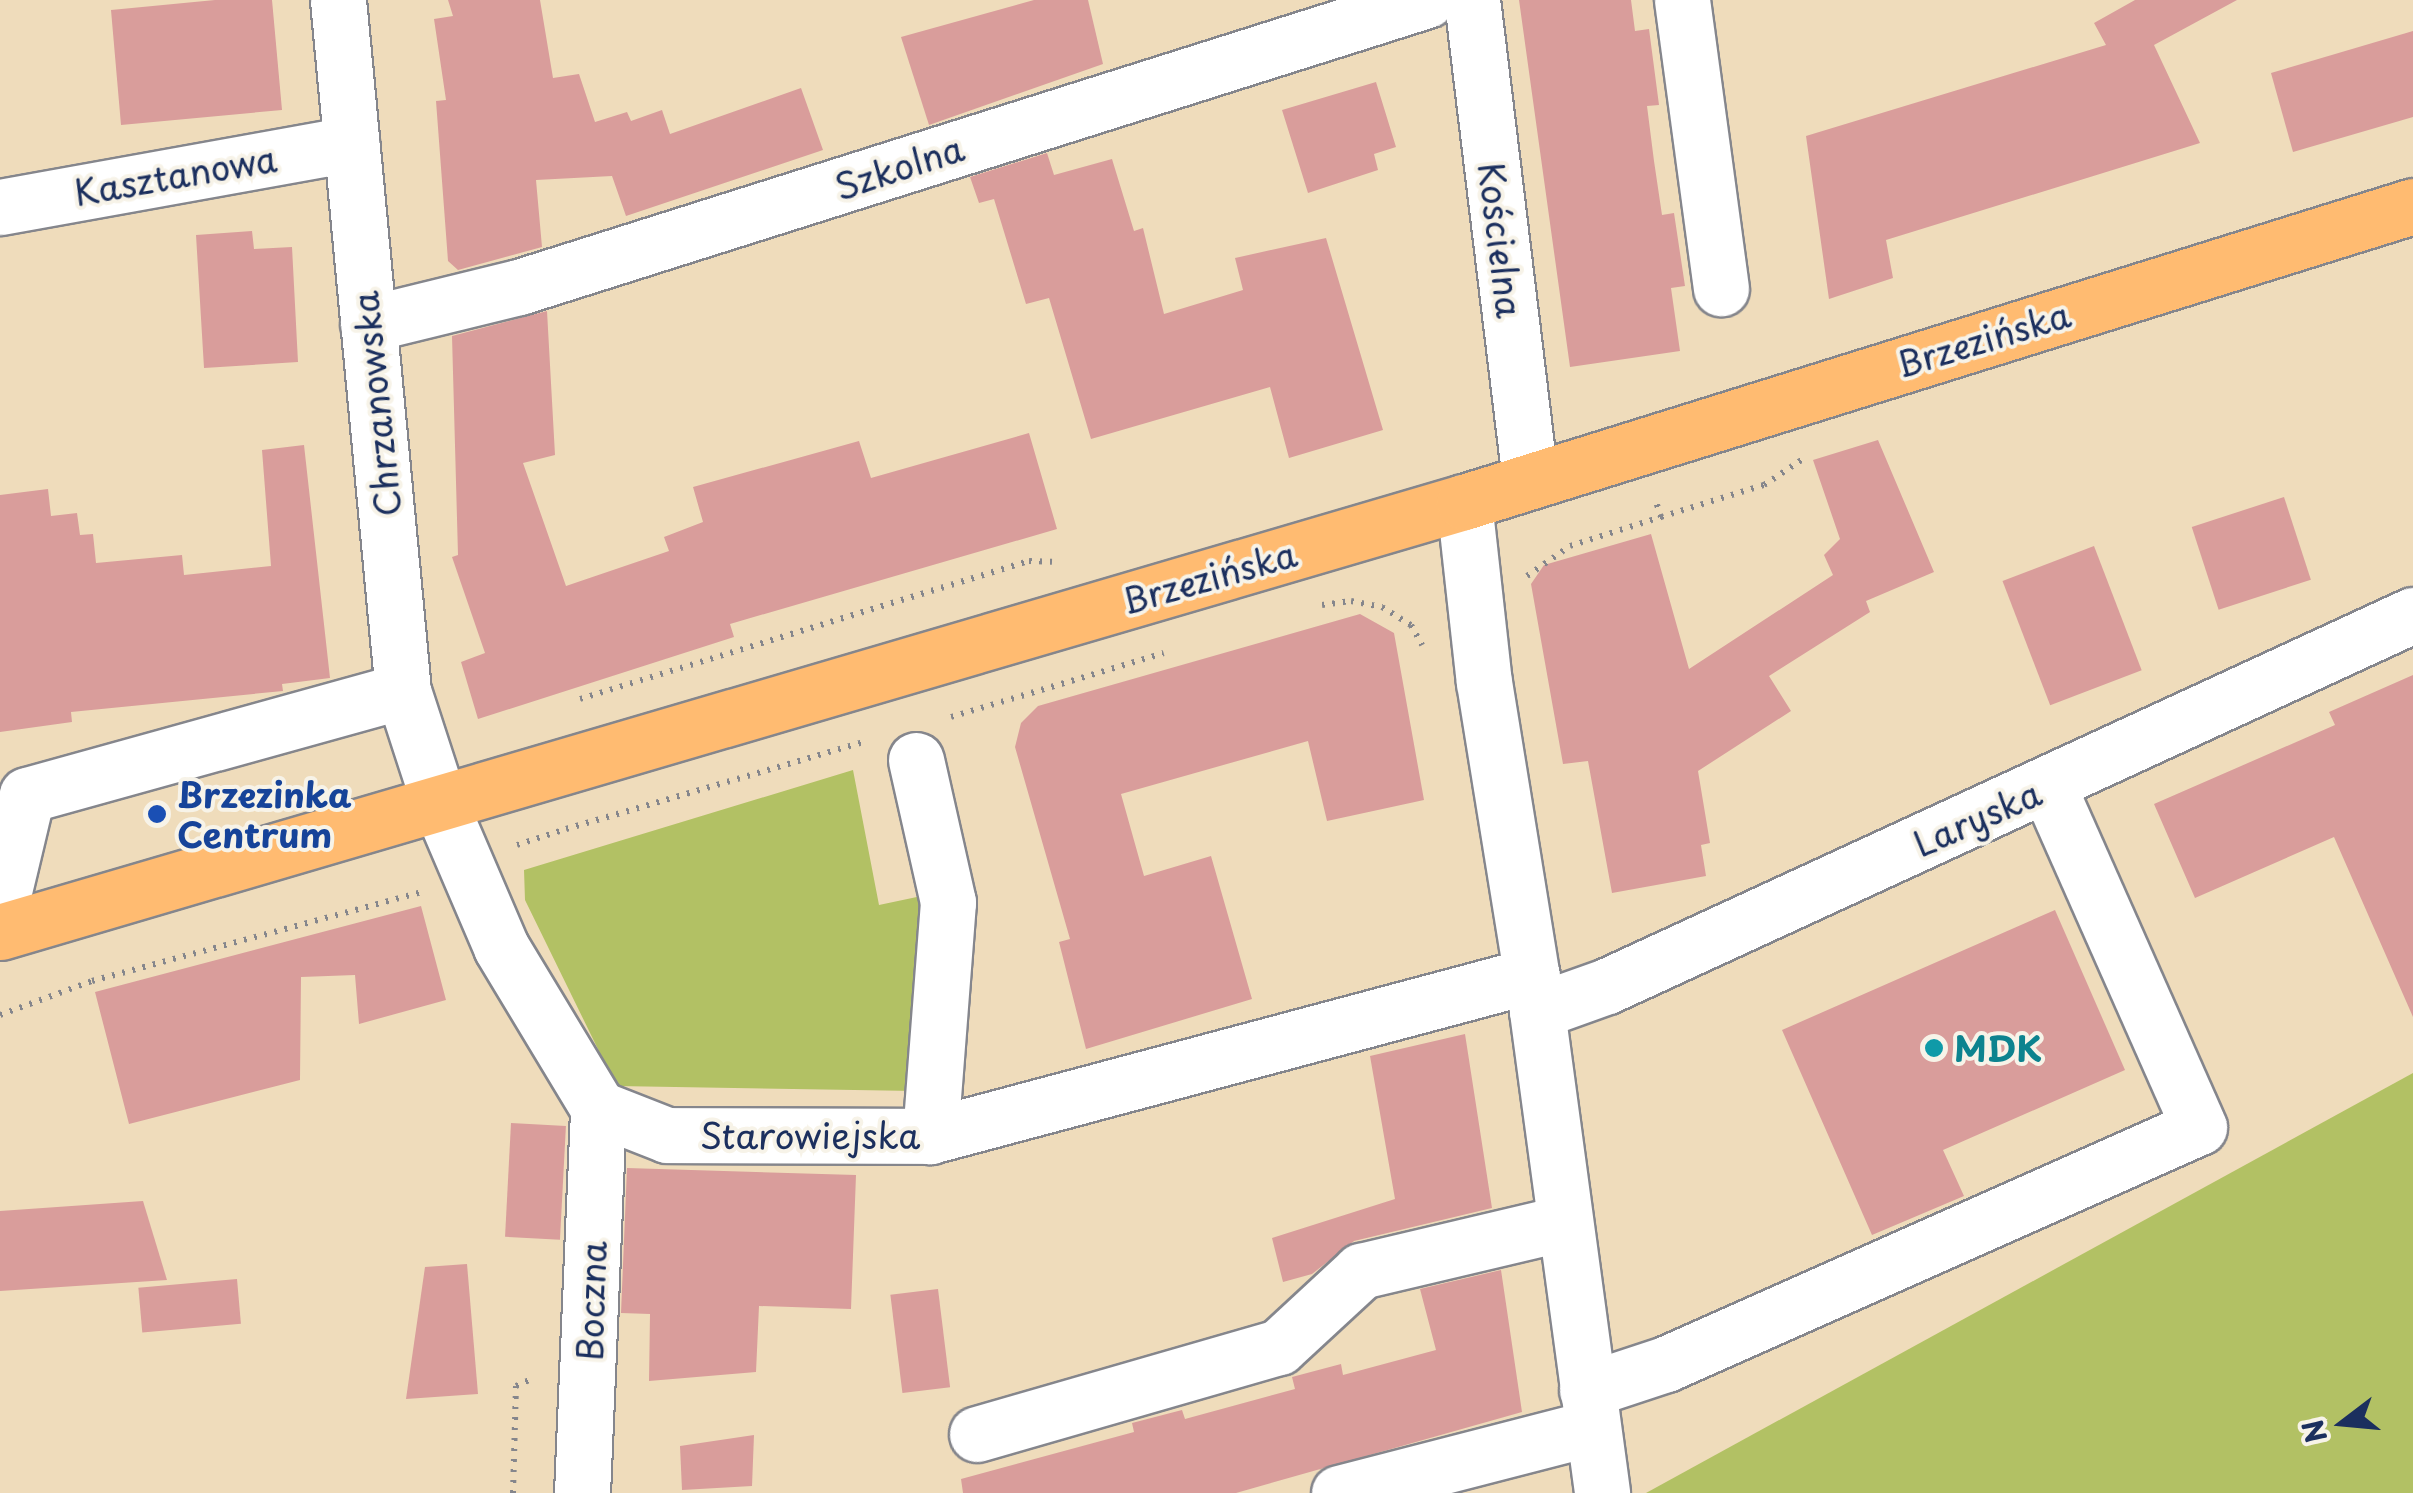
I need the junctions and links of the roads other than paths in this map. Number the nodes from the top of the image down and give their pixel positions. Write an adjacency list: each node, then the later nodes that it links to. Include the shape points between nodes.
1 (338, 0): 5 (street, Chrzanowska)
2 (1427, 0): 9 (street, Szkolna, via 519,288)
3 (1472, 0): 10 (street, Kościelna)
4 (1682, 0): 8 (street)
5 (351, 144): 7 (street, Kasztanowa); 9 (street, Chrzanowska)
6 (2413, 206): 10 (main road, Brzezińska)
7 (0, 207)
8 (1721, 288)
9 (368, 324): 13 (street, Chrzanowska)
10 (1530, 479): 11 (main road, Brzezińska)
11 (1464, 502): 16 (main road, Brzezińska); 19 (street, via 1484,682)
12 (2413, 614): 15 (street, Laryska)
13 (403, 691): 16 (street, Chrzanowska); 17 (street, via 27,794)
14 (916, 760): 21 (street, via 948,902)
15 (2048, 786): 19 (street, Laryska, via 1607,986); 23 (street, via 2200,1126 1666,1364)
16 (438, 802): 18 (main road, Brzezińska); 20 (street, via 501,947)
17 (0, 908)
18 (0, 932)
19 (1535, 993): 21 (street, Starowiejska); 22 (street)
20 (598, 1108): 21 (street, Starowiejska, via 667,1134); 25 (street, Boczna)
21 (930, 1136)
22 (1564, 1223): 23 (street); 24 (street, via 1361,1271 1279,1347)
23 (1589, 1409): 26 (street); 27 (street)
24 (977, 1434)
25 (582, 1493)
26 (1339, 1493)
27 (1602, 1493)

